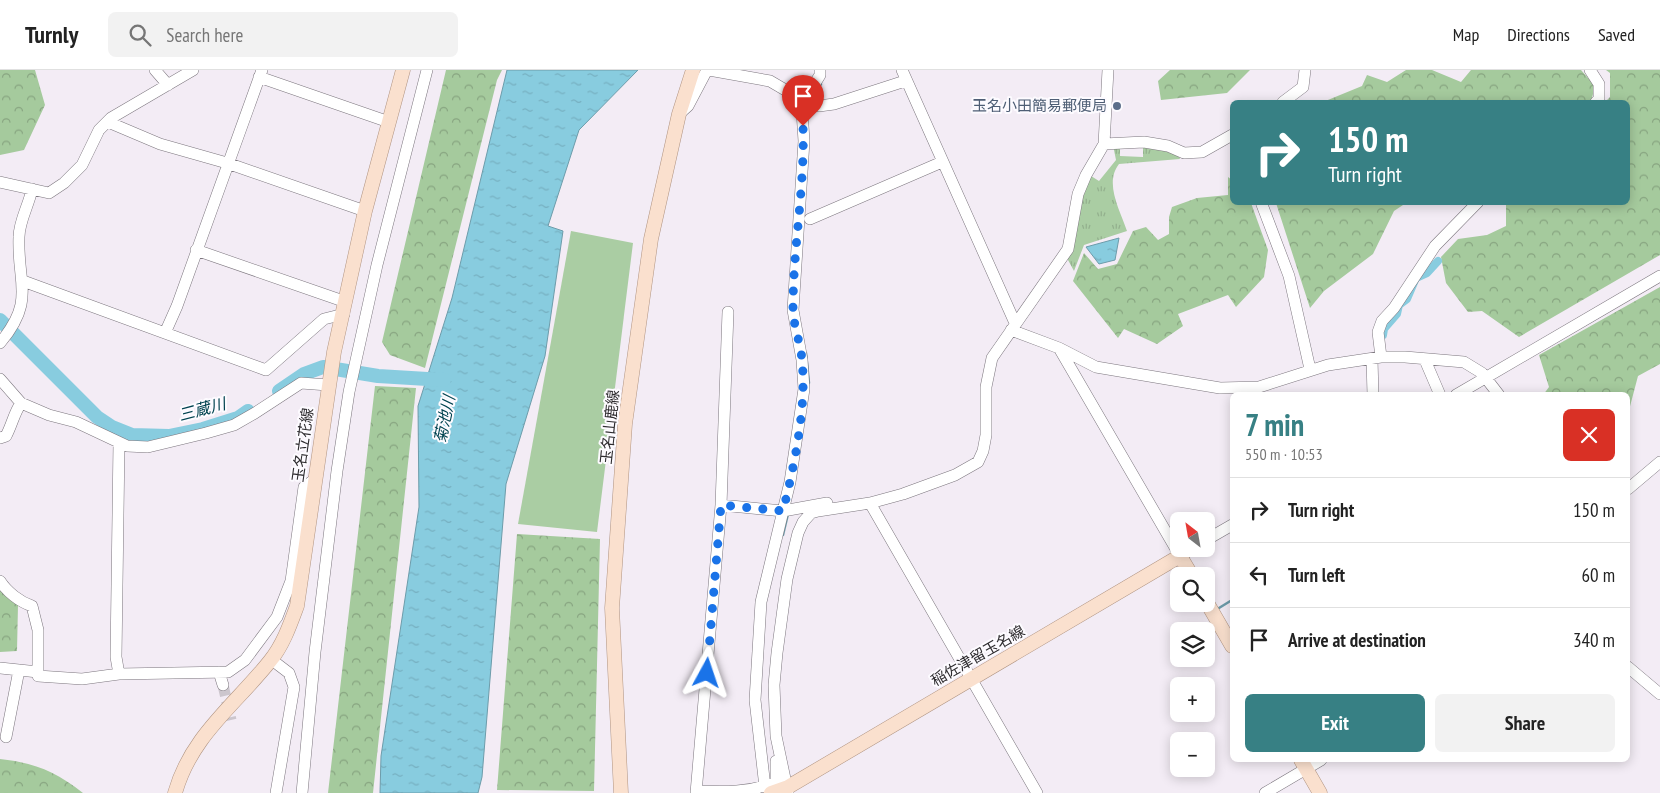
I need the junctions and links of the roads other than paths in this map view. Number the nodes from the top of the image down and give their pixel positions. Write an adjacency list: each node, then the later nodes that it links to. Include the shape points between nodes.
1 (155, 70): 13 (street)
2 (193, 70): 13 (street)
3 (404, 70): 19 (main road, 玉名立花線)
4 (427, 70): 84 (street, via 377,265 352,380 314,652)
5 (693, 70): 17 (main road, 玉名山鹿線)
6 (708, 70): 16 (street, via 770,81); 17 (street, via 688,106)
7 (820, 70): 16 (street)
8 (1108, 70): 21 (street)
9 (1305, 70): 14 (street, via 1303,87)
10 (1590, 70): 15 (street, via 1599,84)
11 (261, 74): 19 (street); 23 (street)
12 (903, 75): 16 (street, via 834,104); 22 (street)
13 (168, 85): 18 (street)
14 (1286, 100)
15 (1598, 100)
16 (809, 103): 58 (street, via 793,310 804,390)
17 (679, 114): 85 (main road, 玉名山鹿線, via 650,239 625,424 612,608)
18 (108, 122): 23 (street, via 160,144); 25 (street, via 100,130 82,165 64,183 49,193)
19 (389, 122): 28 (main road, 玉名立花線)
20 (1230, 137): 21 (street, via 1202,152 1184,153 1168,146 1144,142)
21 (1104, 144): 35 (street, via 1078,194 1068,249)
22 (942, 162): 29 (street); 35 (street)
23 (227, 163): 28 (street); 30 (street)
24 (0, 182): 25 (street)
25 (32, 189): 32 (street, via 18,235)
26 (1261, 205): 41 (street, via 1289,276)
27 (1475, 205): 39 (street, via 1435,246 1394,308 1382,320)
28 (365, 211): 33 (main road, 玉名立花線)
29 (810, 219)
30 (196, 250): 33 (street); 36 (street)
31 (1660, 276): 42 (street)
32 (23, 281): 36 (street); 37 (street, via 23,304)
33 (345, 308): 36 (street, via 324,319 266,370); 44 (main road, 玉名立花線)
34 (728, 312): 56 (street)
35 (1013, 326): 38 (street); 55 (street, via 992,358 988,374 984,451 978,462 930,484)
36 (165, 333)
37 (3, 340)
38 (1059, 348): 41 (street, via 1096,367 1220,388 1259,387); 60 (street, via 1117,451)
39 (1376, 358): 40 (street); 41 (street); 45 (street)
40 (1425, 360): 42 (street, via 1464,362); 46 (street)
41 (1310, 370)
42 (1486, 377): 47 (street); 48 (street)
43 (0, 379): 49 (street)
44 (329, 379): 51 (street, via 300,383 234,425 148,447); 53 (main road, 玉名立花線)
45 (1373, 392)
46 (1439, 392)
47 (1461, 392)
48 (1497, 392)
49 (21, 403): 50 (street, via 6,436); 51 (street, via 76,422)
50 (0, 438)
51 (120, 443): 72 (street, via 116,657)
52 (1660, 462): 54 (street)
53 (314, 480): 66 (main road, 玉名立花線, via 297,606); 71 (street, via 304,486 291,581 277,618 245,660 228,672)
54 (1630, 487)
55 (870, 503): 57 (street); 73 (street)
56 (721, 505): 58 (street); 81 (street)
57 (849, 506): 58 (street, via 843,502); 76 (street, via 811,513 798,533 787,579 777,653 774,685)
58 (789, 510): 79 (street, via 761,602 755,700)
59 (1230, 526): 61 (street)
60 (1170, 529)
61 (1215, 535)
62 (1176, 558): 73 (main road, 稲佐津留玉名線)
63 (0, 581): 70 (street, via 32,606 38,630)
64 (1212, 612): 65 (main road)
65 (1230, 643)
66 (272, 660): 82 (main road, 玉名立花線, via 202,735); 83 (street, via 289,673 294,687)
67 (0, 668): 69 (street)
68 (1630, 669): 75 (street)
69 (19, 670): 70 (street); 77 (street)
70 (38, 672): 72 (street, via 38,676 55,679)
71 (219, 672): 72 (street); 74 (street)
72 (119, 674)
73 (970, 679): 80 (main road, 稲佐津留玉名線); 86 (street)
74 (222, 685)
75 (1660, 694)
76 (776, 736): 79 (street, via 776,782); 80 (street)
77 (6, 737)
78 (1304, 764): 87 (street); 88 (main road)
79 (768, 790): 80 (main road, 稲佐津留玉名線); 81 (street)
80 (788, 790)
81 (696, 792)
82 (175, 793)
83 (276, 793)
84 (302, 793)
85 (620, 793)
86 (1037, 793)
87 (1265, 793)
88 (1320, 793)

